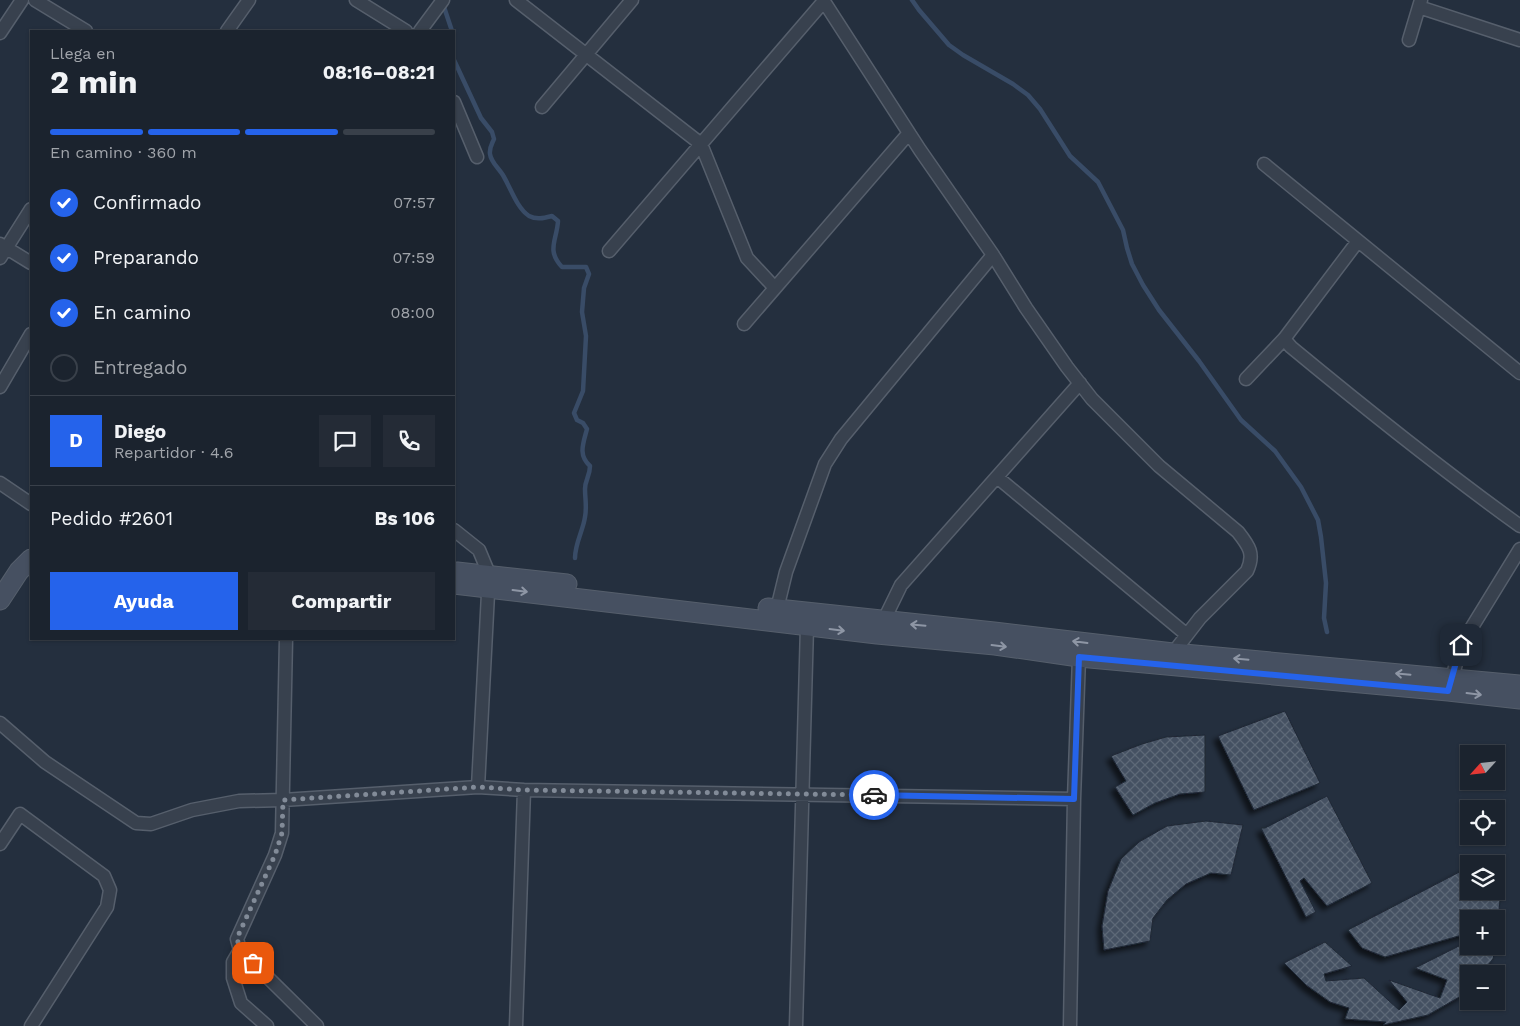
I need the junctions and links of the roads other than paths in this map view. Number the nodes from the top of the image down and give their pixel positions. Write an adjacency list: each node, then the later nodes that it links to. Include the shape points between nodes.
1 (22, 0): 14 (street)
2 (35, 0): 10 (street)
3 (249, 0): 11 (street)
4 (356, 0): 12 (street)
5 (443, 0): 13 (street)
6 (516, 0): 17 (street)
7 (632, 0): 17 (street)
8 (824, 1): 20 (street); 21 (street)
9 (1420, 4): 15 (street); 16 (street)
10 (84, 30)
11 (228, 30)
12 (404, 30)
13 (421, 30)
14 (0, 33)
15 (1409, 40)
16 (1520, 40)
17 (586, 55): 19 (street); 21 (street)
18 (455, 104): 22 (street)
19 (542, 107)
20 (908, 132): 28 (street); 30 (street)
21 (701, 144): 27 (street); 30 (street, via 747,258)
22 (477, 157)
23 (1264, 164): 25 (street)
24 (30, 210): 26 (street)
25 (1358, 241): 33 (street); 34 (street)
26 (2, 250): 29 (street)
27 (608, 251)
28 (993, 255): 36 (street, via 1026,308); 49 (street, via 841,439 825,464 786,572)
29 (30, 264)
30 (775, 288): 31 (street)
31 (744, 324)
32 (30, 336): 37 (street)
33 (1284, 339): 35 (street); 41 (street, via 1370,412)
34 (1520, 373)
35 (1246, 379)
36 (1080, 383): 38 (street); 52 (street, via 1159,466 1238,532 1248,546 1251,562 1247,571)
37 (0, 387)
38 (997, 477): 51 (street, via 900,585); 52 (street)
39 (0, 483): 40 (street)
40 (30, 503)
41 (1520, 526)
42 (455, 531): 46 (street, via 479,550)
43 (1520, 549): 56 (street, via 1461,645)
44 (30, 560): 48 (street)
45 (455, 571): 46 (street)
46 (489, 581): 47 (street); 49 (street); 50 (street, one-way to 50); 60 (street)
47 (455, 584)
48 (0, 600)
49 (777, 609): 51 (street)
50 (807, 626): 51 (street, one-way to 51); 62 (street)
51 (880, 628): 54 (street, one-way to 51, via 994,632); 55 (street, one-way to 55)
52 (1187, 635): 54 (street)
53 (286, 640): 64 (street)
54 (1173, 652): 56 (street, one-way to 54)
55 (1079, 657): 56 (street); 63 (street)
56 (1450, 685): 57 (street); 58 (street, one-way to 58)
57 (1520, 685)
58 (1520, 700)
59 (0, 723): 64 (street, via 45,762 136,823 151,824 192,810 239,801)
60 (478, 787): 61 (street); 64 (street)
61 (524, 790): 62 (street); 70 (street)
62 (801, 794): 63 (street); 71 (street)
63 (1074, 799): 72 (street)
64 (283, 800): 66 (street, via 282,833 237,938)
65 (0, 844): 67 (street, via 20,814 104,876 110,890 107,908)
66 (240, 950): 68 (street, via 233,962 241,1002); 69 (street)
67 (31, 1026)
68 (267, 1026)
69 (317, 1026)
70 (516, 1026)
71 (796, 1026)
72 (1070, 1026)

